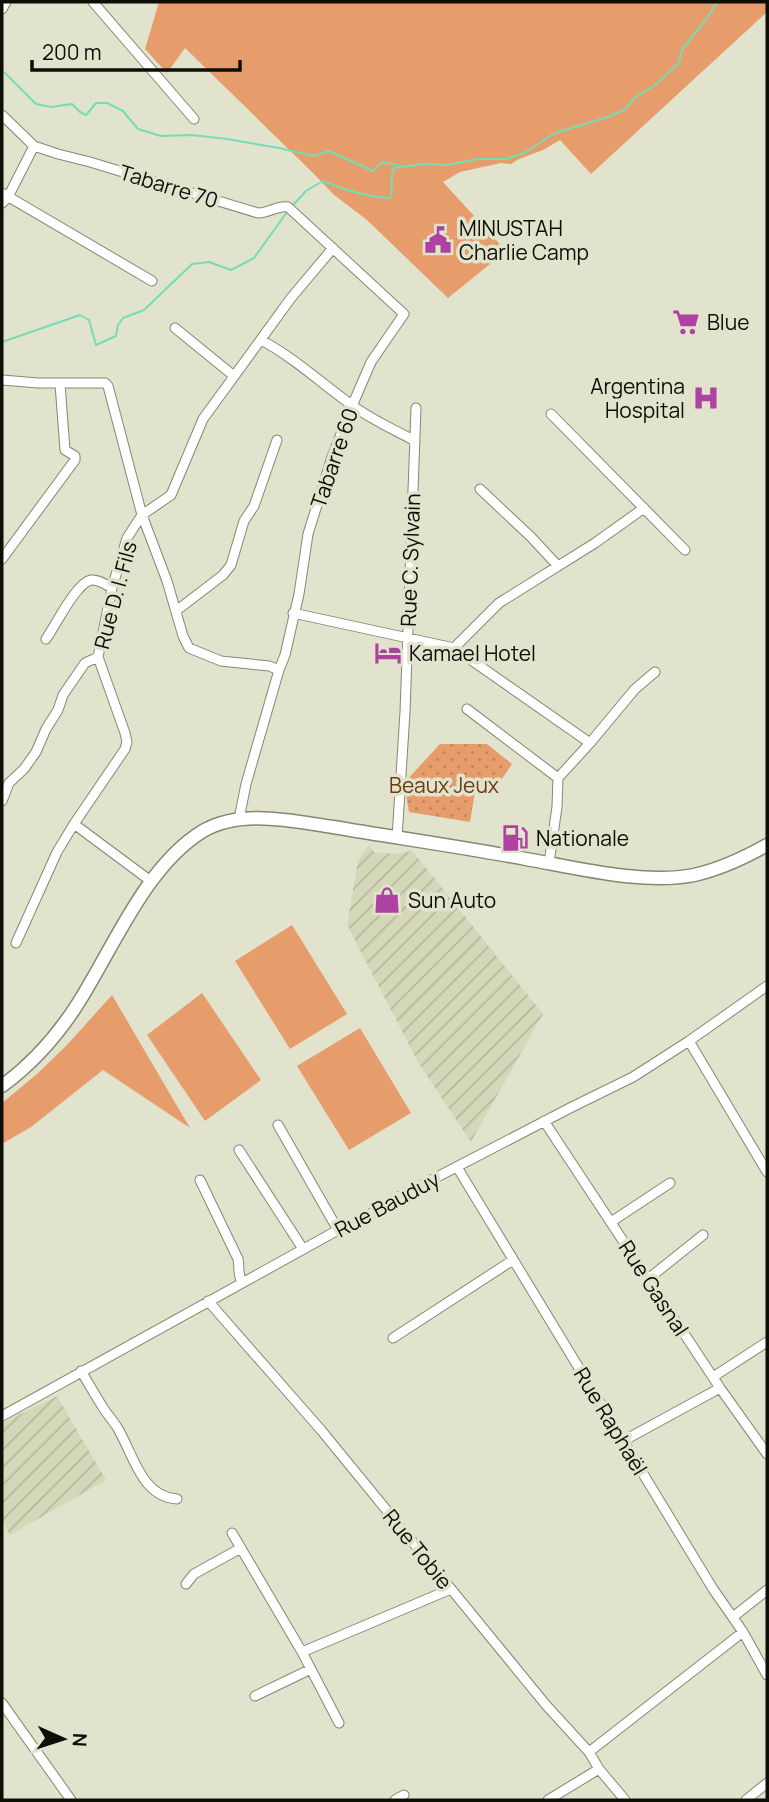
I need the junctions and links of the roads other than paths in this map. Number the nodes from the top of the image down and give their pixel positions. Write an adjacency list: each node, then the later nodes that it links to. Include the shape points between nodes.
1 (6, 2): 3 (street)
2 (93, 2): 5 (street)
3 (2, 9)
4 (2, 115): 6 (street, Tabarre 70)
5 (194, 119)
6 (34, 146): 7 (street); 8 (street, Tabarre 70, via 258,213 288,207)
7 (4, 198): 9 (street)
8 (333, 248): 11 (street); 15 (street, Tabarre 60, via 404,314 371,362)
9 (152, 281)
10 (175, 328): 12 (street)
11 (261, 340): 12 (street); 15 (street)
12 (234, 376): 22 (street, via 203,419 171,495)
13 (2, 380): 14 (street)
14 (60, 384): 22 (street, Rue D. I. Fils, via 108,386); 24 (street, via 65,450 75,460)
15 (352, 406): 19 (street); 28 (street, Tabarre 60, via 308,534)
16 (416, 408): 19 (street, Rue C. Sylvain)
17 (551, 414): 21 (street)
18 (277, 440): 27 (street, via 231,565)
19 (415, 441): 29 (street, Rue C. Sylvain)
20 (480, 489): 25 (street)
21 (643, 508): 23 (street); 25 (street)
22 (142, 515): 26 (street, Rue D. I. Fils, via 127,538); 27 (street)
23 (685, 551)
24 (2, 559)
25 (558, 566): 31 (street, via 499,603)
26 (112, 588): 30 (street, via 99,581 87,582 71,597); 32 (street, Rue D. I. Fils)
27 (176, 611): 33 (street, via 189,648 221,661)
28 (293, 613): 29 (street); 33 (street, Tabarre 60)
29 (407, 638): 31 (street); 41 (street, Rue C. Sylvain)
30 (46, 639)
31 (454, 648): 36 (street)
32 (98, 657): 38 (street, via 85,663 62,695 36,752 9,783); 40 (street, Rue D. I. Fils, via 127,742)
33 (279, 670): 39 (street, Tabarre 60)
34 (655, 671): 36 (street)
35 (467, 709): 37 (street)
36 (590, 743): 37 (street)
37 (558, 778): 43 (street)
38 (2, 801)
39 (239, 819): 41 (main road, via 295,822); 44 (main road, via 202,832)
40 (75, 824): 44 (street); 45 (street, via 57,852)
41 (397, 838): 43 (main road)
42 (767, 845): 43 (main road, via 724,867 671,877)
43 (549, 863)
44 (152, 882): 48 (main road, via 57,1034)
45 (16, 943)
46 (767, 986): 47 (street, Rue Bauduy)
47 (690, 1041): 49 (street, Rue Bauduy, via 633,1077); 53 (street)
48 (2, 1086)
49 (544, 1121): 52 (street, Rue Bauduy); 56 (street, Rue Gasnal)
50 (278, 1125): 57 (street)
51 (239, 1150): 59 (street)
52 (457, 1167): 57 (street, Rue Bauduy); 60 (street, Rue Raphaël)
53 (767, 1172)
54 (200, 1180): 62 (street, via 238,1259)
55 (670, 1182): 56 (street)
56 (611, 1222): 61 (street, Rue Gasnal)
57 (338, 1230): 59 (street, Rue Bauduy)
58 (704, 1235): 61 (street)
59 (303, 1249): 62 (street, Rue Bauduy)
60 (513, 1260): 64 (street); 70 (street, Rue Raphaël)
61 (648, 1279): 67 (street, Rue Gasnal)
62 (242, 1283): 63 (street, Rue Bauduy)
63 (208, 1301): 66 (street, Rue Bauduy); 76 (street, Rue Tobie)
64 (393, 1338)
65 (767, 1342): 67 (street)
66 (81, 1371): 69 (street, Rue Bauduy); 72 (street, via 148,1484 161,1496)
67 (713, 1377): 68 (street, Rue Gasnal)
68 (720, 1388): 70 (street); 71 (street, Rue Gasnal)
69 (2, 1416)
70 (624, 1441): 78 (street, Rue Raphaël)
71 (767, 1454)
72 (177, 1499)
73 (232, 1533): 74 (street)
74 (241, 1548): 75 (street, via 194,1574); 80 (street)
75 (186, 1584)
76 (451, 1589): 80 (street); 86 (street, Rue Tobie)
77 (767, 1590): 78 (street)
78 (733, 1618): 79 (street, Rue Raphaël)
79 (743, 1632): 82 (street, Rue Raphaël); 86 (street)
80 (302, 1652): 81 (street)
81 (311, 1669): 83 (street); 85 (street)
82 (767, 1675)
83 (255, 1696)
84 (2, 1703): 89 (street)
85 (339, 1723)
86 (589, 1752): 87 (street, Rue Tobie)
87 (599, 1769): 90 (street); 91 (street, Rue Tobie)
88 (767, 1783): 92 (street)
89 (71, 1800)
90 (548, 1800)
91 (625, 1800)
92 (746, 1800)

